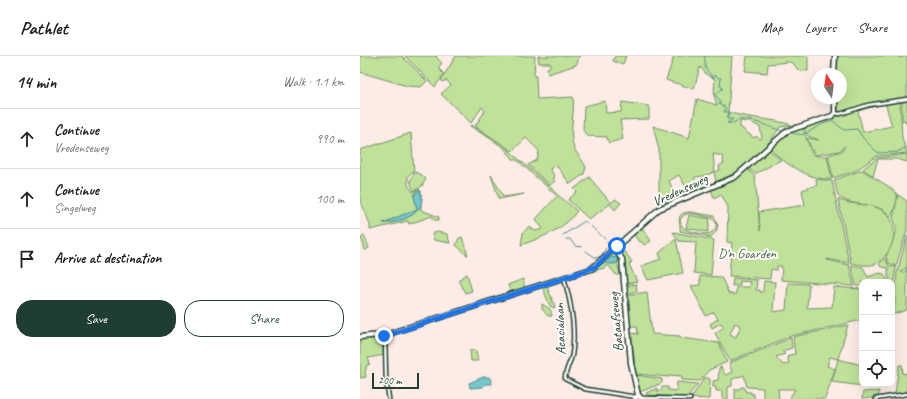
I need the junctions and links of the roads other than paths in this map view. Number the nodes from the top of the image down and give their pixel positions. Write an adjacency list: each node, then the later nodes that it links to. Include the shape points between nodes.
1 (835, 56): 2 (main road)
2 (834, 68)
3 (907, 99): 5 (street)
4 (835, 104): 5 (main road)
5 (835, 113): 6 (main road, Vredenseweg, via 830,118 787,131 735,177 662,207)
6 (614, 248): 7 (main road, Vredenseweg, via 591,269); 11 (main road, Bataafseweg, via 622,259 631,363)
7 (564, 278): 9 (main road, Vredenseweg); 11 (street, Acacialaan, via 571,310 572,344 572,357 564,378 586,389)
8 (360, 337): 9 (main road)
9 (385, 337): 12 (street, via 386,384)
10 (907, 394): 14 (street)
11 (638, 398): 13 (street)
12 (389, 399)
13 (690, 399)
14 (875, 399)

